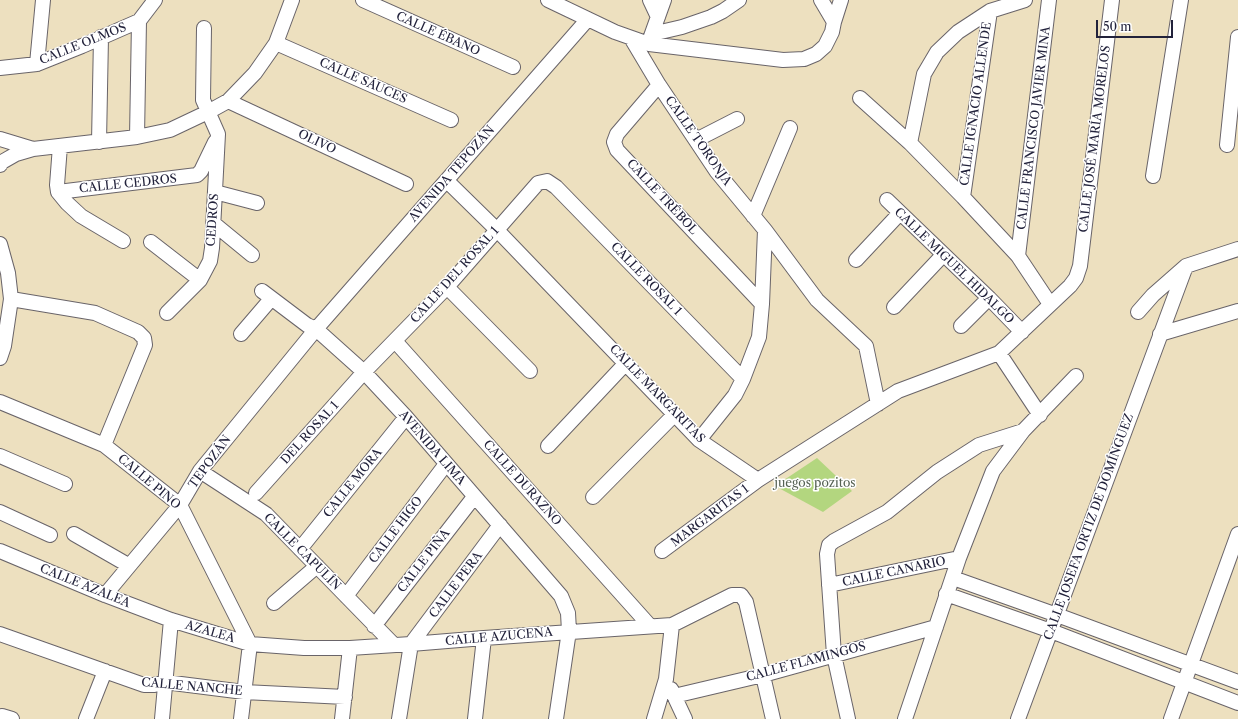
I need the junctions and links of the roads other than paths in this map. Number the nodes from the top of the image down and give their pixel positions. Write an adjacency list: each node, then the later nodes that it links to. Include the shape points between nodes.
1 (43, 0): 27 (street)
2 (155, 0): 19 (street, CALLE OLMOS)
3 (292, 0): 26 (street)
4 (363, 0): 29 (street, CALLE ÉBANO)
5 (548, 0): 15 (street)
6 (650, 0): 17 (street)
7 (664, 0): 17 (street)
8 (739, 0): 25 (street, via 711,17)
9 (821, 0): 20 (street)
10 (841, 0): 20 (street)
11 (1025, 0): 16 (street)
12 (1049, 0): 67 (street, CALLE FRANCISCO JAVIER MINA)
13 (1112, 0): 75 (street, CALLE JOSÉ MARÍA MORELOS, via 1080,266 1070,286)
14 (1181, 0): 47 (street)
15 (564, 4): 18 (street)
16 (990, 11): 42 (street, via 958,32 937,52 924,74); 53 (street, CALLE IGNACIO ALLENDE)
17 (658, 17): 25 (street)
18 (588, 19): 24 (street); 48 (street, AVENIDA TEPOZÁN)
19 (139, 21): 23 (street, CALLE OLMOS); 38 (street)
20 (834, 22): 25 (street, via 825,46 816,54 804,59 770,59)
21 (204, 28): 33 (street, CEDROS, via 203,100)
22 (1238, 37): 43 (street)
23 (101, 38): 27 (street, CALLE OLMOS); 41 (street)
24 (631, 38): 25 (street); 30 (street, CALLE TORONJA)
25 (651, 39)
26 (276, 43): 32 (street, via 255,74); 35 (street, CALLE SÁUCES)
27 (36, 64): 28 (street, CALLE OLMOS)
28 (0, 68)
29 (513, 68)
30 (659, 85): 40 (street, CALLE TORONJA); 74 (street, CALLE TRÉBOL, via 617,134 614,142 617,150)
31 (860, 98): 42 (street)
32 (228, 101): 33 (street); 50 (street, OLIVO)
33 (208, 112): 37 (street, CEDROS); 38 (street, via 170,130)
34 (737, 119): 40 (street)
35 (451, 120)
36 (790, 128): 57 (street)
37 (218, 134): 51 (street, CALLE CEDROS, via 197,176); 52 (street, CEDROS)
38 (137, 137): 41 (street)
39 (0, 140): 45 (street)
40 (696, 140): 57 (street, CALLE TORONJA, via 717,172)
41 (99, 142): 44 (street)
42 (910, 143): 53 (street)
43 (1227, 145)
44 (60, 146): 45 (street); 51 (street)
45 (33, 149): 46 (street, via 16,154)
46 (0, 165)
47 (1153, 176)
48 (447, 181): 59 (street, CALLE MARGARITAS); 81 (street, AVENIDA TEPOZÁN)
49 (547, 181): 59 (street, CALLE DEL ROSAL 1, via 538,183); 92 (street, CALLE ROSAL 1, via 556,187)
50 (406, 184)
51 (58, 192): 61 (street, via 80,216)
52 (215, 192): 55 (street); 58 (street, CEDROS)
53 (963, 197): 67 (street)
54 (887, 200): 56 (street, CALLE MIGUEL HIDALGO)
55 (257, 203)
56 (900, 213): 66 (street, CALLE MIGUEL HIDALGO); 68 (street)
57 (753, 216): 60 (street, CALLE TORONJA)
58 (213, 222): 65 (street); 70 (street, CEDROS, via 210,261)
59 (497, 230): 71 (street, CALLE DEL ROSAL 1); 88 (street, CALLE MARGARITAS)
60 (765, 230): 74 (street); 94 (street, CALLE TORONJA, via 817,300 866,346)
61 (123, 241)
62 (151, 242): 70 (street)
63 (0, 244): 73 (street, via 8,273)
64 (1238, 249): 69 (street)
65 (252, 254)
66 (943, 255): 72 (street, CALLE MIGUEL HIDALGO); 76 (street)
67 (1018, 256): 75 (street)
68 (856, 260)
69 (1186, 266): 78 (street); 84 (street, CALLE JOSEFA ORTIZ DE DOMÍNGUEZ)
70 (200, 280): 79 (street, CEDROS)
71 (448, 287): 85 (street, CALLE DEL ROSAL 1); 89 (street)
72 (989, 298): 80 (street); 82 (street, CALLE MIGUEL HIDALGO)
73 (11, 299): 86 (street); 100 (street, via 95,313 138,332 144,338 145,345)
74 (762, 304): 92 (street, via 759,337)
75 (1050, 304): 82 (street)
76 (894, 307)
77 (1238, 311): 84 (street)
78 (1138, 312)
79 (167, 313)
80 (961, 326)
81 (316, 329): 83 (street, AVENIDA LIMA, via 266,295); 90 (street, AVENIDA LIMA); 104 (street, TEPOZÁN)
82 (1022, 332): 87 (street)
83 (241, 334)
84 (1160, 334): 128 (street, CALLE JOSEFA ORTIZ DE DOMÍNGUEZ)
85 (395, 341): 90 (street, CALLE DEL ROSAL 1); 132 (street, CALLE DURAZNO)
86 (1, 349)
87 (999, 353): 94 (street, via 898,391); 95 (street)
88 (626, 363): 96 (street, CALLE MARGARITAS); 101 (street)
89 (530, 371)
90 (364, 372): 97 (street, AVENIDA LIMA); 107 (street, DEL ROSAL 1)
91 (1076, 376): 95 (street)
92 (742, 380): 99 (street, via 735,395)
93 (0, 402): 100 (street, CALLE PINO)
94 (878, 404): 105 (street)
95 (1040, 414): 98 (street)
96 (674, 415): 99 (street, CALLE MARGARITAS); 109 (street)
97 (406, 417): 103 (street, AVENIDA LIMA); 116 (street, CALLE MORA)
98 (1023, 431): 119 (street, via 993,471); 123 (street, via 979,445 937,472 887,512 834,541 829,545 827,554)
99 (699, 440): 105 (street, CALLE MARGARITAS)
100 (104, 445): 110 (street, CALLE PINO)
101 (548, 446)
102 (0, 456): 106 (street)
103 (446, 464): 108 (street, AVENIDA LIMA); 126 (street, CALLE HIGO)
104 (200, 470): 110 (street, TEPOZÁN); 116 (street, CALLE CAPULÍN, via 266,514)
105 (758, 480): 118 (street, MARGARITAS 1)
106 (65, 484)
107 (256, 493)
108 (474, 497): 112 (street, AVENIDA LIMA); 131 (street, CALLE PIÑA)
109 (593, 497)
110 (180, 505): 120 (street, TEPOZÁN); 138 (street, CALLE PINO)
111 (0, 512): 115 (street)
112 (500, 525): 135 (street, AVENIDA LIMA, via 561,596 568,613); 139 (street, CALLE PERA)
113 (74, 534): 120 (street)
114 (1238, 534): 143 (street)
115 (50, 535)
116 (300, 549): 121 (street, CALLE CAPULÍN)
117 (0, 551): 124 (street, CALLE AZALEA)
118 (662, 551)
119 (959, 558): 122 (street); 123 (street, CALLE CANARIO)
120 (128, 565): 124 (street, TEPOZÁN)
121 (317, 566): 126 (street, CALLE CAPULÍN); 127 (street)
122 (952, 578): 125 (street); 128 (street)
123 (829, 585): 142 (street)
124 (105, 594): 129 (street, CALLE AZALEA)
125 (946, 594): 133 (street); 134 (street)
126 (346, 596): 131 (street, CALLE CAPULÍN)
127 (274, 603)
128 (1057, 615): 134 (street, CALLE JOSEFA ORTIZ DE DOMÍNGUEZ); 143 (street)
129 (171, 620): 138 (street, AZALEA); 147 (street)
130 (672, 625): 132 (street, CALLE AZUCENA); 145 (street, CALLE AZUCENA, via 732,595 741,595 746,602); 146 (street)
131 (374, 626): 140 (street, CALLE CAPULÍN)
132 (650, 626): 135 (street, CALLE AZUCENA)
133 (936, 627): 142 (street, CALLE FLAMINGOS); 165 (street)
134 (1051, 631): 148 (street); 166 (street, CALLE JOSEFA ORTIZ DE DOMÍNGUEZ)
135 (569, 632): 137 (street, CALLE AZUCENA); 160 (street, AVENIDA LIMA)
136 (0, 634): 144 (street, CALLE NANCHE)
137 (484, 638): 139 (street, CALLE AZUCENA); 159 (street)
138 (250, 644): 141 (street, CALLE AZUCENA); 150 (street)
139 (411, 644): 140 (street, CALLE AZUCENA); 158 (street)
140 (394, 645): 141 (street, CALLE AZUCENA)
141 (350, 648): 152 (street)
142 (834, 654): 145 (street, CALLE FLAMINGOS); 164 (street)
143 (1191, 666): 148 (street); 149 (street)
144 (105, 671): 147 (street, CALLE NANCHE, via 144,685); 154 (street)
145 (763, 675): 151 (street, CALLE FLAMINGOS); 163 (street)
146 (666, 679): 151 (street); 161 (street)
147 (165, 682): 150 (street, CALLE NANCHE); 155 (street)
148 (1185, 682): 153 (street); 167 (street)
149 (1238, 682)
150 (244, 692): 152 (street, CALLE NANCHE); 156 (street)
151 (674, 696): 162 (street)
152 (345, 697): 157 (street)
153 (1238, 703)
154 (86, 719)
155 (162, 719)
156 (241, 719)
157 (342, 719)
158 (399, 719)
159 (475, 719)
160 (556, 719)
161 (654, 719)
162 (685, 719)
163 (773, 719)
164 (848, 719)
165 (905, 719)
166 (1018, 719)
167 (1172, 719)

